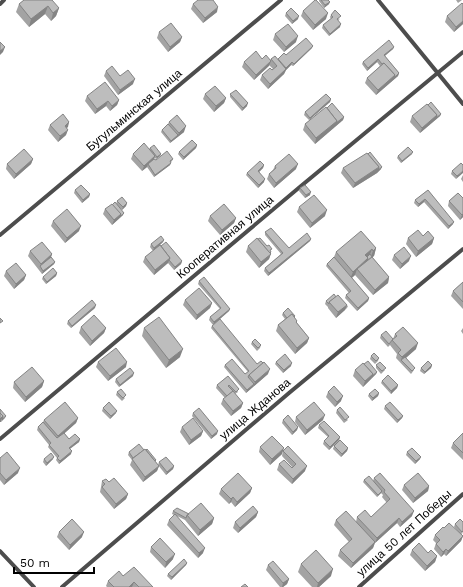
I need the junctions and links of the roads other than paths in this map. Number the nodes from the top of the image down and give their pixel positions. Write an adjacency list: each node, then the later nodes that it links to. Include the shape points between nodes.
1 (4, 0): 4 (street)
2 (281, 0): 8 (street, Бугульминская улица)
3 (378, 0): 6 (street)
4 (0, 4)
5 (463, 52): 6 (street, Кооперативная улица)
6 (437, 73): 7 (street); 10 (street, Кооперативная улица)
7 (463, 104)
8 (0, 235)
9 (463, 249): 14 (street, улица Жданова, via 289,393)
10 (0, 439)
11 (463, 494): 15 (street, улица 50 лет Победы)
12 (0, 551): 13 (street)
13 (34, 587)
14 (62, 587)
15 (358, 587)

